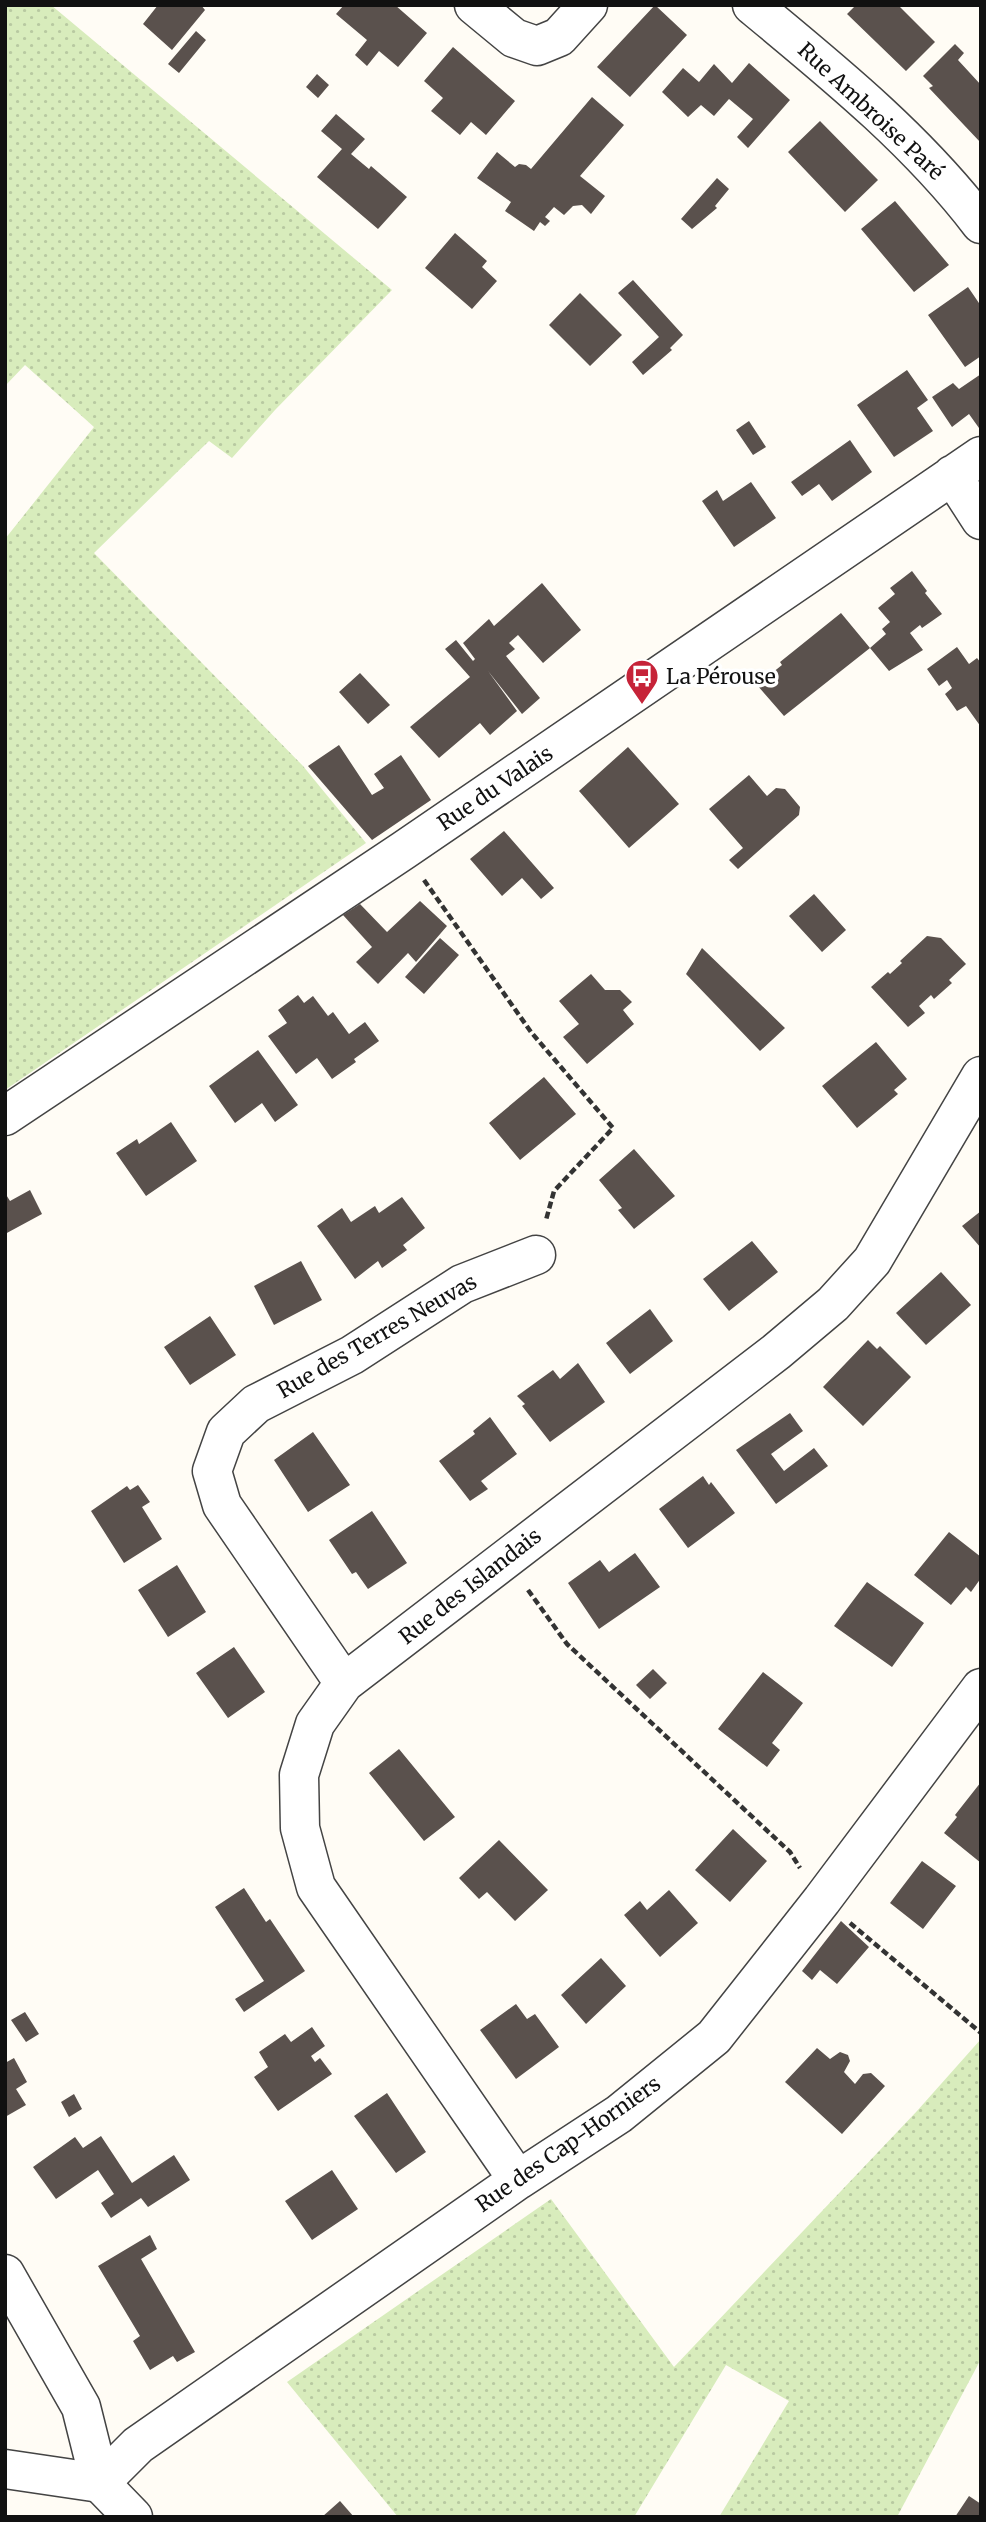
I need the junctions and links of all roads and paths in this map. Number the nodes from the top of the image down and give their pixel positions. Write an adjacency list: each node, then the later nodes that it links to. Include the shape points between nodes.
1 (588, 5): 3 (street, via 559,37 537,46 513,38)
2 (752, 5): 4 (street, Rue Ambroise Paré, via 850,87 950,184)
3 (487, 9)
4 (981, 224)
5 (966, 465): 6 (street); 7 (street, Rue du Valais)
6 (981, 520)
7 (404, 850): 9 (street, Rue du Valais); 10 (path, via 531,1032 613,1128 554,1191)
8 (981, 1076): 11 (street, Rue des Islandais, via 872,1261 833,1304)
9 (5, 1116)
10 (536, 1255): 12 (street, Rue des Terres Neuvas, via 462,1284 352,1355 256,1404 226,1432 212,1471 222,1505)
11 (504, 1559): 12 (street, Rue des Islandais); 14 (path, via 567,1644 790,1852)
12 (344, 1683): 16 (street, Rue des Islandais, via 315,1724 299,1775 300,1828 316,1887)
13 (981, 1688): 14 (street, Rue des Cap-Horniers)
14 (822, 1900): 15 (path); 16 (street, Rue des Cap-Horniers, via 714,2037 619,2113)
15 (981, 2033)
16 (517, 2180): 19 (street, Rue des Cap-Horniers, via 138,2445)
17 (5, 2274): 19 (street, via 81,2407)
18 (5, 2469): 19 (street)
19 (100, 2483): 20 (street)
20 (133, 2517)

